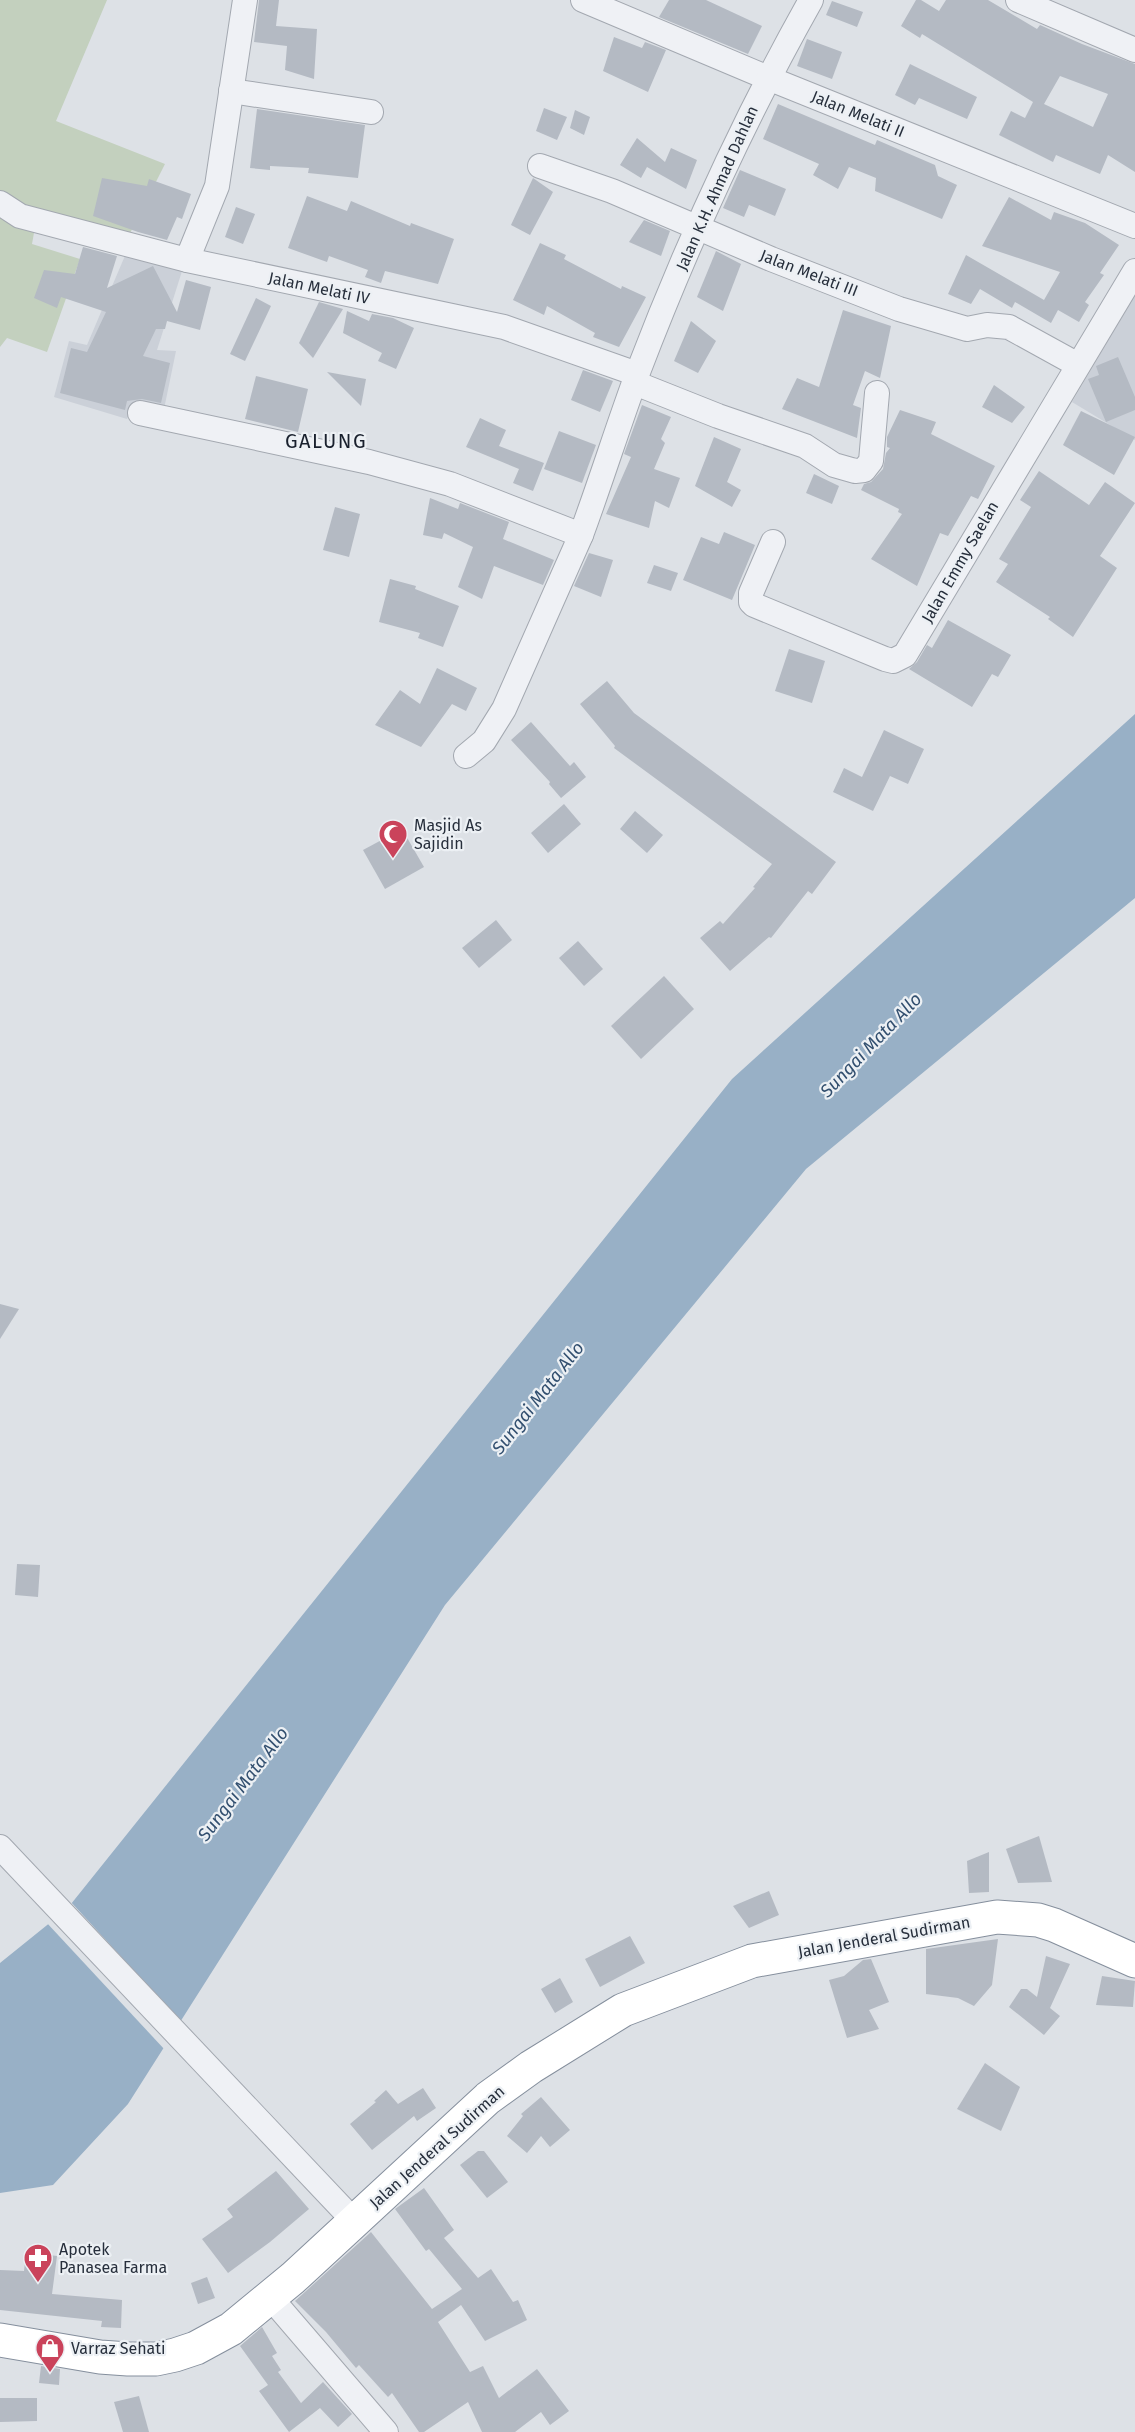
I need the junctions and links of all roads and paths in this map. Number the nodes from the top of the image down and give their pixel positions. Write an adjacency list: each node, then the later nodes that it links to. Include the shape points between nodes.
1 (245, 0): 7 (street)
2 (583, 0): 6 (street, Jalan Melati II)
3 (812, 0): 6 (street, Jalan K.H. Ahmad Dahlan)
4 (1018, 0): 5 (street)
5 (1135, 50)
6 (768, 78): 11 (street, Jalan Melati II); 12 (street, Jalan K.H. Ahmad Dahlan)
7 (231, 91): 8 (street); 13 (street, via 217,186)
8 (371, 112)
9 (540, 166): 12 (street, Jalan Melati III)
10 (0, 202): 13 (street, Jalan Melati IV, via 20,216)
11 (1135, 226)
12 (697, 227): 15 (street, Jalan Melati III, via 899,309 967,329 987,325 1009,327); 16 (street, Jalan K.H. Ahmad Dahlan)
13 (187, 260): 16 (street, Jalan Melati IV, via 504,327)
14 (1135, 271): 15 (street, Jalan Emmy Saelan)
15 (1078, 365): 20 (street, Jalan Emmy Saelan, via 905,655 893,661 754,605 752,593)
16 (636, 379): 17 (street, Jalan Melati IV, via 718,416 805,446 834,465 855,471 864,470 871,461); 19 (street, Jalan K.H. Ahmad Dahlan)
17 (877, 393)
18 (140, 413): 19 (street, via 369,462 450,484)
19 (581, 535): 21 (street, Jalan K.H. Ahmad Dahlan, via 504,709 484,741)
20 (772, 542)
21 (466, 756)
22 (4, 1851): 24 (street)
23 (1135, 1961): 24 (highway, Jalan Jenderal Sudirman, via 1054,1925 997,1917 752,1961 623,2010 531,2067 488,2098)
24 (355, 2222): 25 (highway, Jalan Jenderal Sudirman)
25 (270, 2297): 26 (highway, Jalan Jenderal Sudirman, via 231,2329 196,2348 156,2359 100,2357); 27 (street)
26 (0, 2340)
27 (386, 2432)

